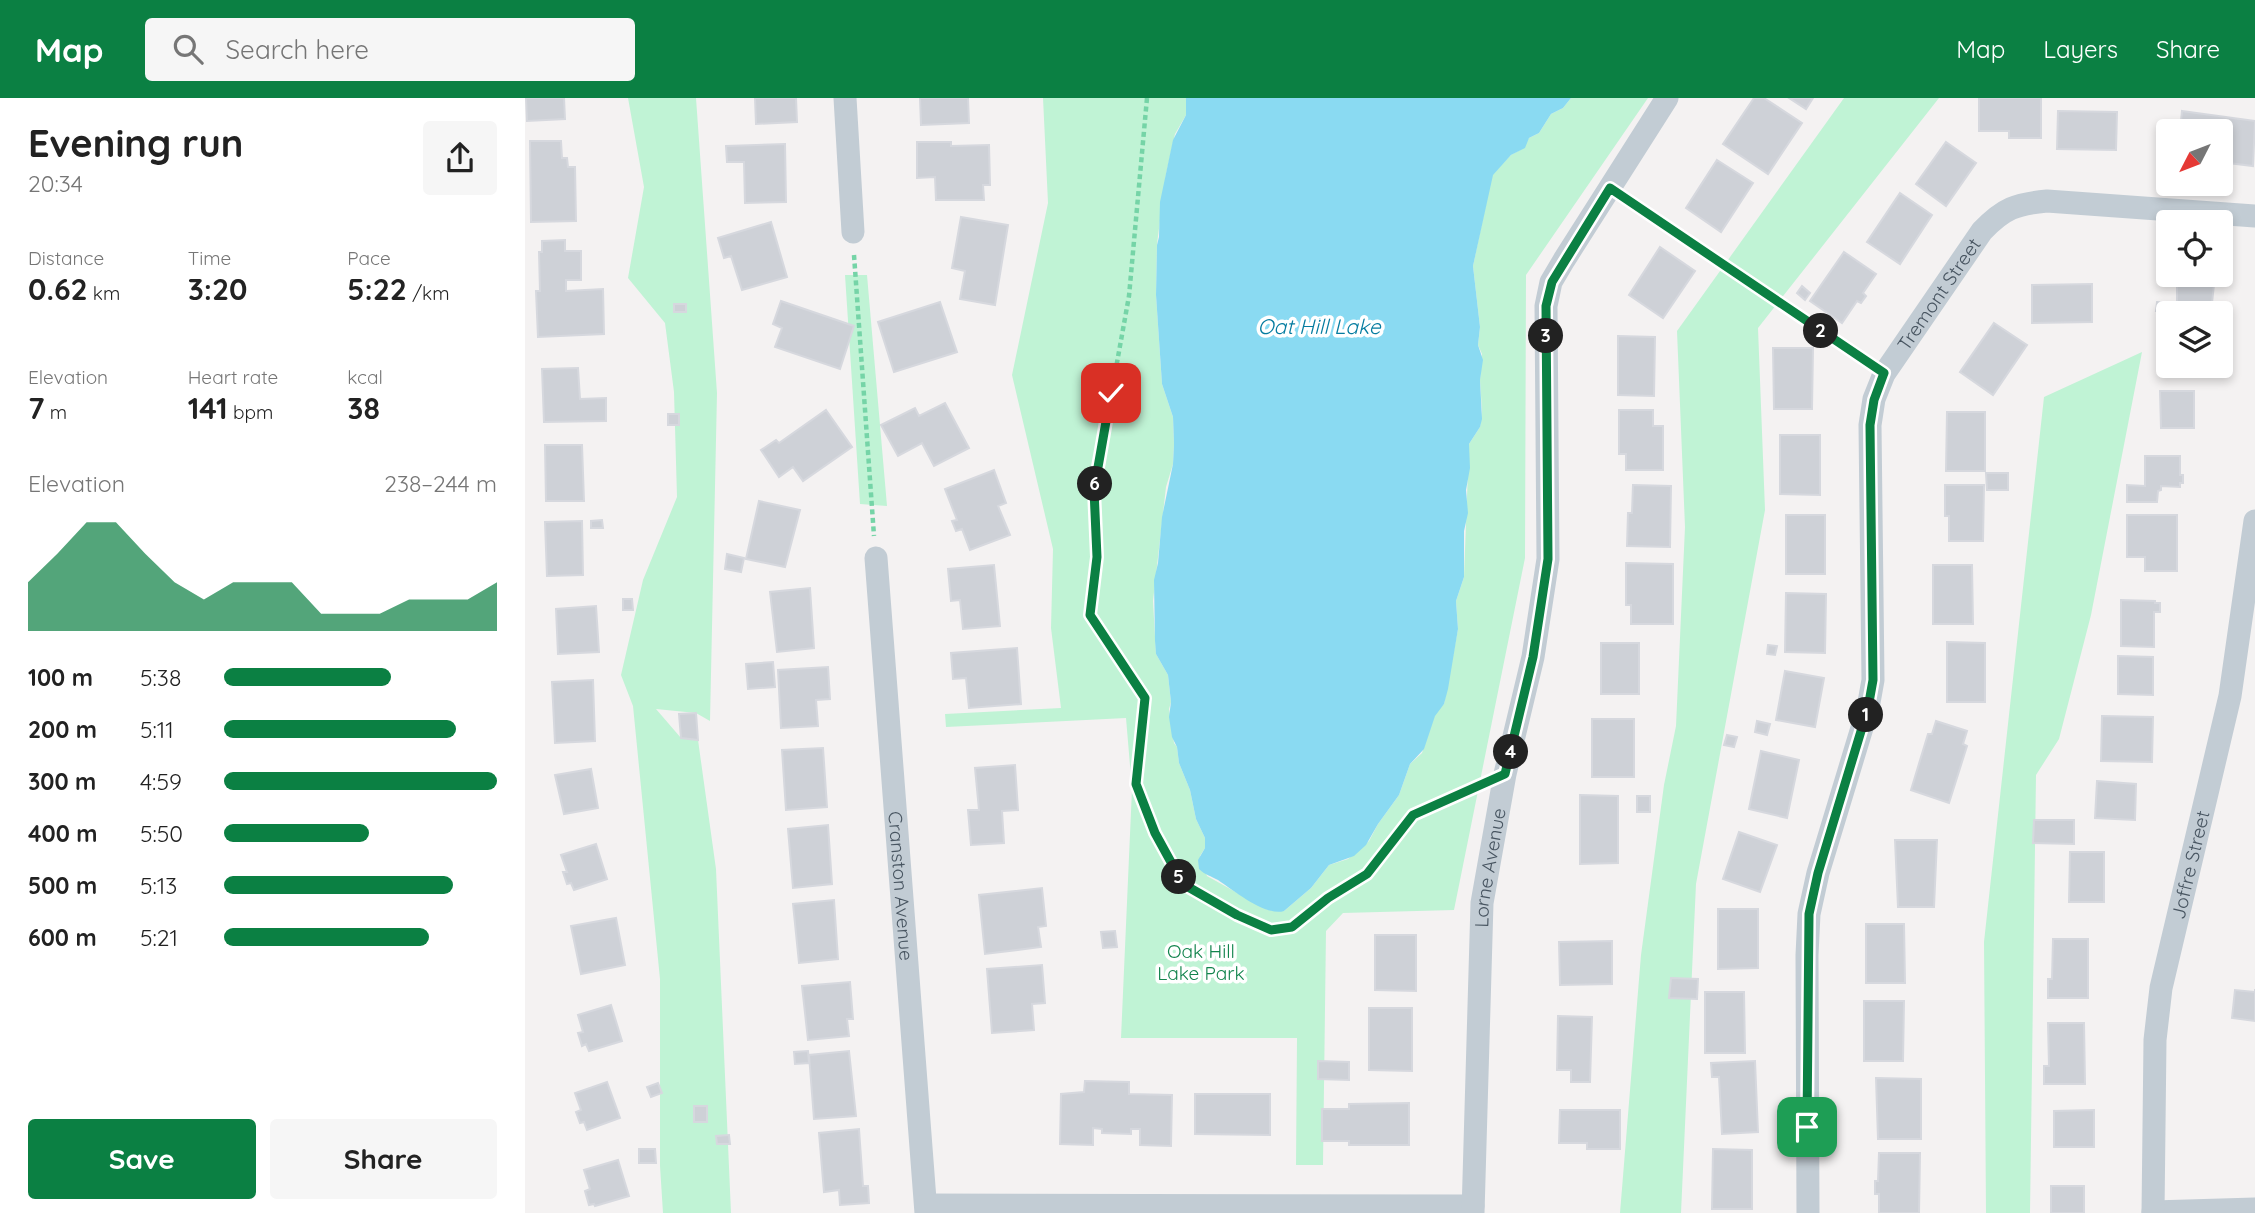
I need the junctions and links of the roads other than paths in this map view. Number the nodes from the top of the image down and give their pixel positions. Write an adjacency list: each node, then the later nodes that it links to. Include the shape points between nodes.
1 (845, 98): 4 (street)
2 (1667, 98): 8 (street, Lorne Avenue, via 1552,282 1546,306 1548,559 1480,926)
3 (2255, 216): 11 (street, Tremont Street, via 2047,201 2000,212 1982,230 1884,373 1870,425 1873,680 1809,914)
4 (853, 232)
5 (2255, 521): 10 (street, Joffre Street, via 2230,696 2161,988 2155,1040)
6 (876, 558): 7 (street, Cranston Avenue)
7 (926, 1209): 8 (street)
8 (1473, 1209)
9 (2255, 1209): 10 (street)
10 (2153, 1212)
11 (1808, 1213)

